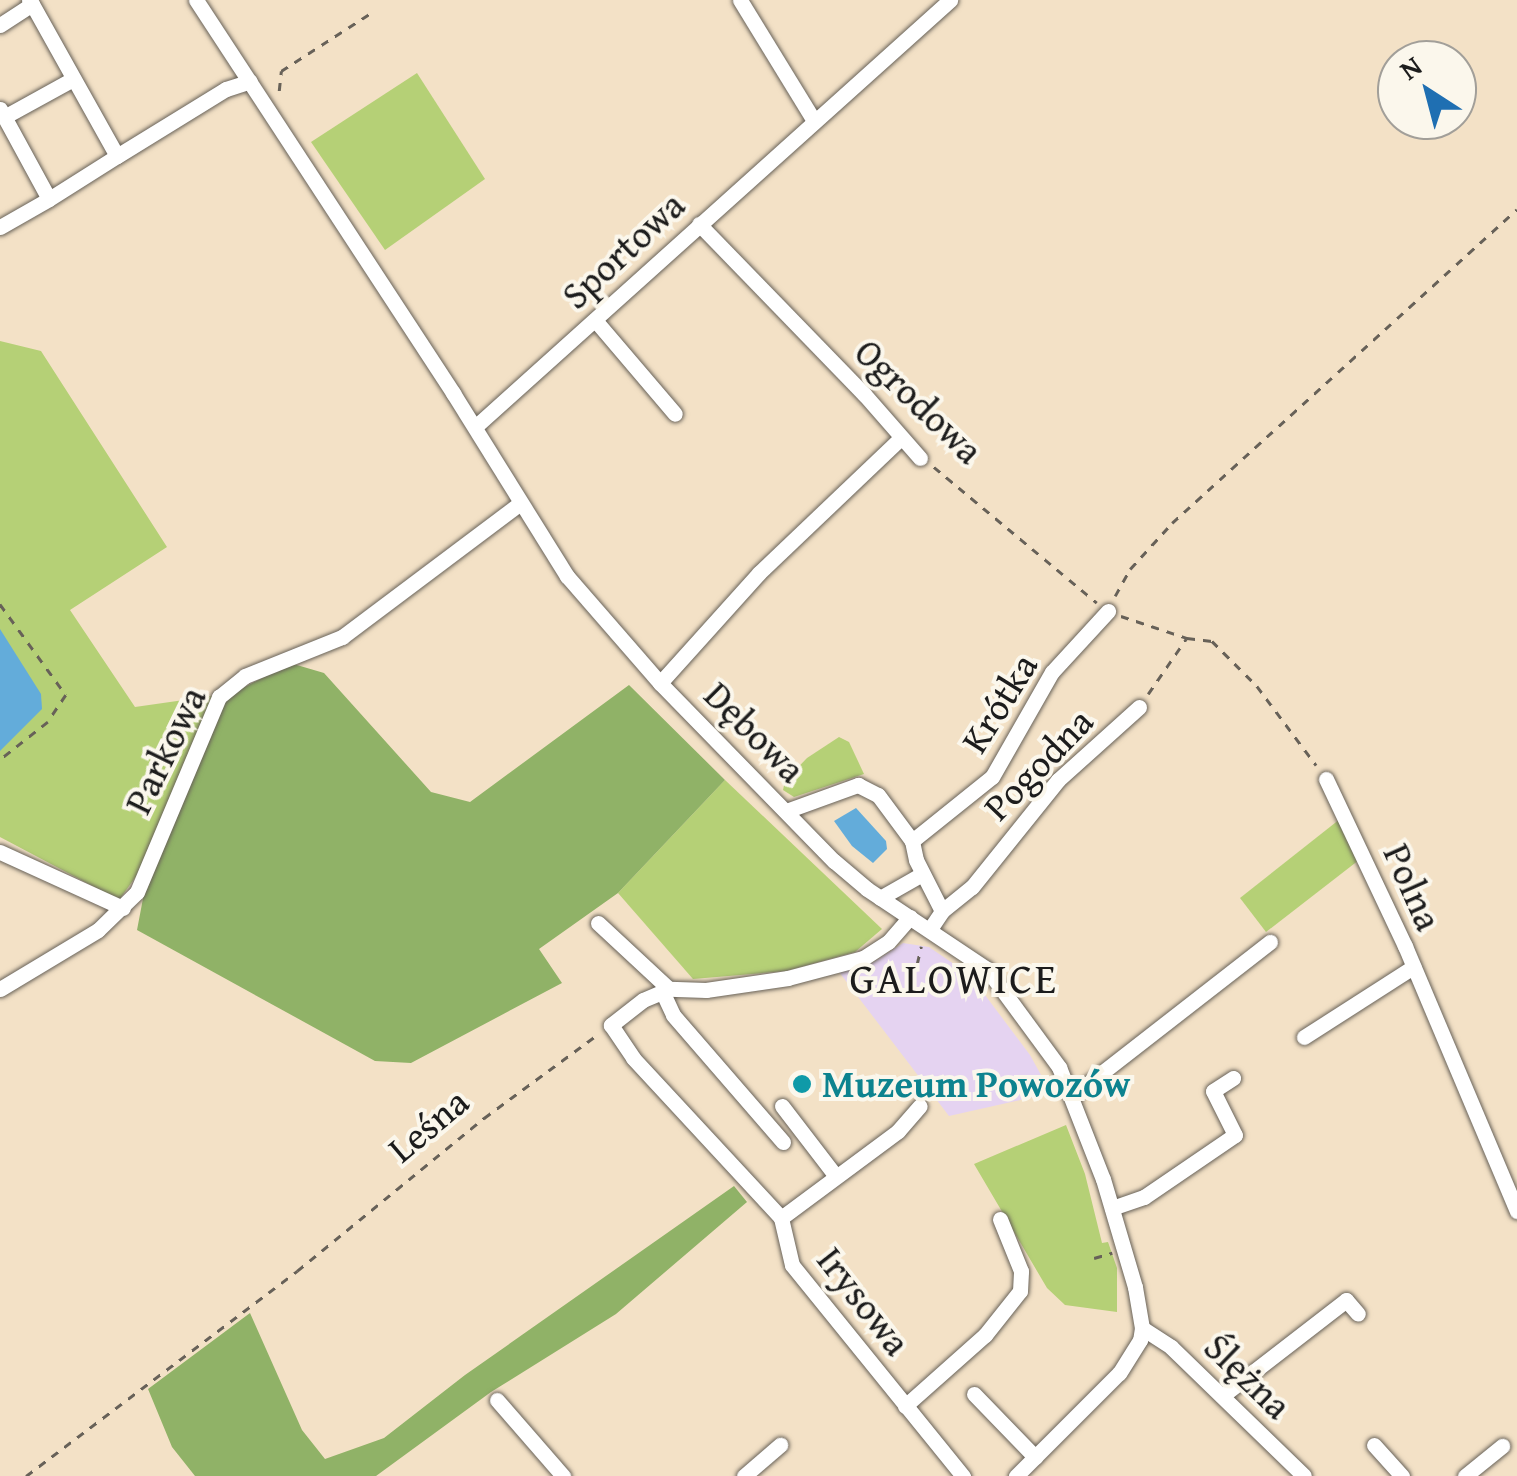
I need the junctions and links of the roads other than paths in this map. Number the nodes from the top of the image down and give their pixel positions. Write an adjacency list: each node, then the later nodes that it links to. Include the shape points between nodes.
1 (196, 0): 7 (street, Dębowa)
2 (740, 0): 11 (street)
3 (950, 0): 11 (street, Sportowa)
4 (31, 2): 5 (street); 6 (street)
5 (0, 26)
6 (73, 79): 10 (street); 12 (street)
7 (250, 80): 9 (street, Dębowa); 12 (street)
8 (279, 92): 9 (street)
9 (263, 102): 18 (street, Dębowa)
10 (2, 113): 13 (street)
11 (813, 119): 14 (street, Sportowa)
12 (117, 156): 13 (street)
13 (48, 199): 15 (street)
14 (698, 224): 16 (street, Sportowa); 19 (street, Ogrodowa)
15 (0, 227)
16 (594, 320): 17 (street); 18 (street, Sportowa)
17 (675, 414)
18 (475, 427): 21 (street, Dębowa)
19 (901, 438): 20 (street, Ogrodowa); 23 (street, via 759,573)
20 (920, 458)
21 (519, 504): 23 (street, Dębowa, via 567,576); 31 (street, Parkowa, via 356,628 245,676 220,696 137,892)
22 (1108, 611): 27 (street, Krótka, via 1052,672 992,778)
23 (660, 683): 26 (street, Dębowa)
24 (1140, 707): 32 (street, Pogodna, via 1058,780 972,887)
25 (1326, 779): 37 (street, Polna)
26 (786, 811): 27 (street, via 858,785 878,794); 30 (street, Dębowa)
27 (912, 841): 29 (street)
28 (0, 852): 31 (street)
29 (922, 874): 30 (street); 32 (street)
30 (880, 898): 33 (street, Dębowa)
31 (123, 908): 38 (street, Parkowa)
32 (942, 911): 35 (street, Pogodna)
33 (910, 917): 35 (street, Dębowa); 39 (street, via 863,958 788,978)
34 (598, 923): 39 (street)
35 (926, 935): 42 (street, Dębowa, via 987,969 1059,1067)
36 (1270, 942): 42 (street)
37 (1413, 967): 40 (street); 48 (street, Polna)
38 (0, 989)
39 (666, 990): 45 (street, via 672,1015); 49 (street, Irysowa, via 611,1026)
40 (1304, 1037)
41 (1233, 1078): 47 (street, via 1213,1090 1238,1140 1144,1197)
42 (1072, 1096): 47 (street, Dębowa)
43 (782, 1106): 46 (street)
44 (920, 1106): 46 (street, via 898,1131)
45 (783, 1142)
46 (835, 1175): 49 (street)
47 (1112, 1208): 52 (street, Dębowa)
48 (1517, 1210)
49 (781, 1218): 56 (street, Irysowa, via 792,1265)
50 (1000, 1219): 56 (street, via 1022,1271 1020,1291 985,1335)
51 (1358, 1314): 54 (street, via 1346,1300)
52 (1142, 1328): 54 (street, Ślężna); 60 (street, via 1119,1372)
53 (974, 1394): 60 (street)
54 (1222, 1396): 65 (street, Ślężna)
55 (497, 1400): 61 (street)
56 (905, 1406): 63 (street, Irysowa)
57 (1374, 1444): 66 (street)
58 (780, 1445): 62 (street)
59 (1502, 1446): 67 (street)
60 (1035, 1457): 64 (street)
61 (564, 1476)
62 (745, 1476)
63 (963, 1476)
64 (1016, 1476)
65 (1304, 1476)
66 (1402, 1476)
67 (1466, 1476)

